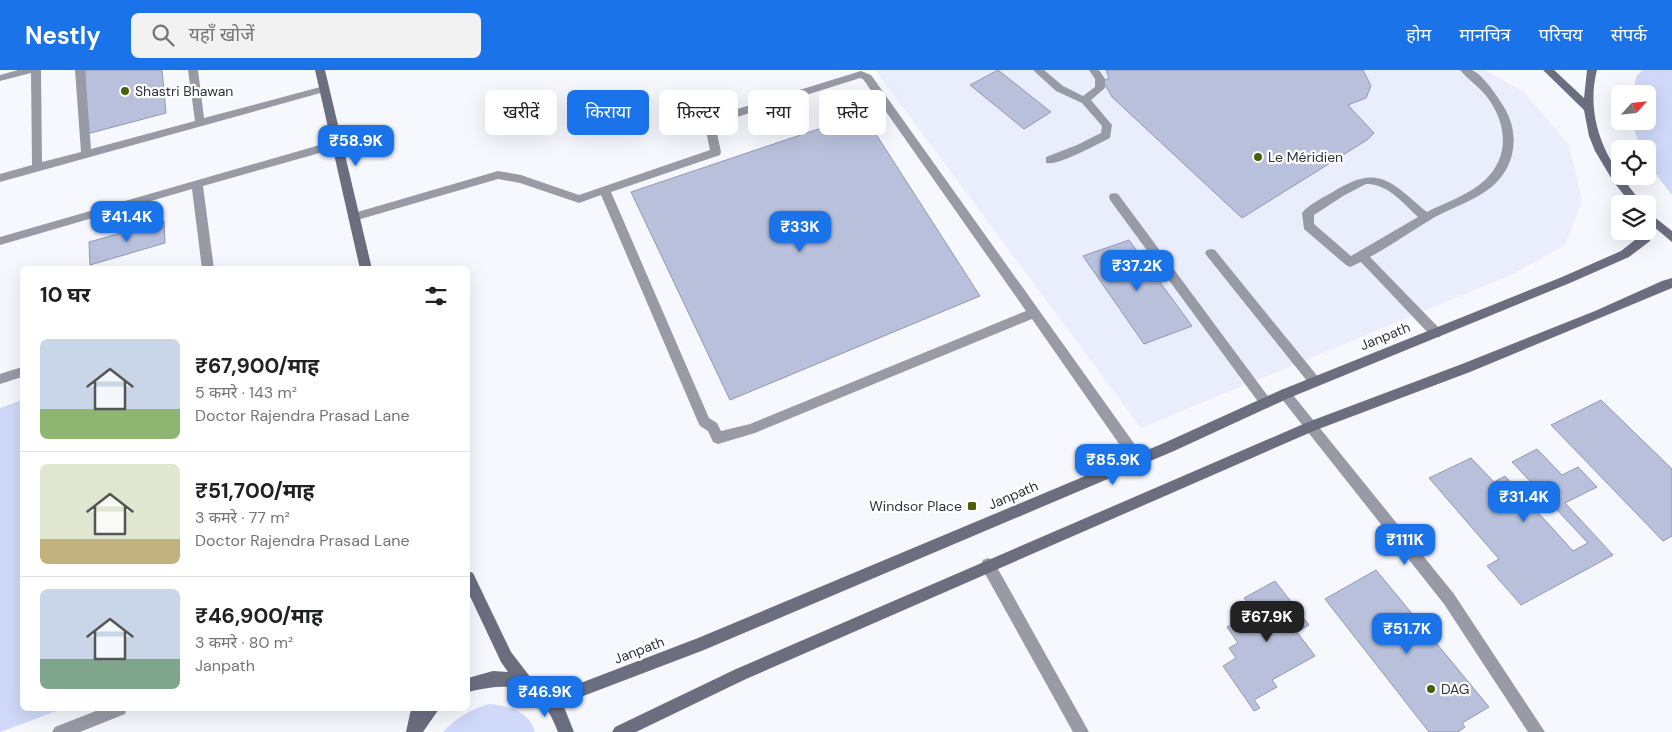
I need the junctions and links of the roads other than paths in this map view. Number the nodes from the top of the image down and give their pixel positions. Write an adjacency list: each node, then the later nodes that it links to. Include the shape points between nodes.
1 (31, 70): 11 (street)
2 (36, 70): 19 (street)
3 (80, 70): 17 (street)
4 (193, 70): 15 (street)
5 (320, 70): 12 (main road)
6 (1038, 70): 13 (street, via 1072,97)
7 (1094, 70): 13 (street, via 1100,79 1100,88)
8 (1465, 70): 26 (street, via 1476,78 1502,110 1511,138 1506,164 1488,185)
9 (1548, 70): 14 (main road)
10 (1592, 70): 14 (main road)
11 (0, 78)
12 (324, 89): 15 (street); 16 (main road)
13 (1085, 100): 18 (street, via 1107,125 1106,135)
14 (1586, 107): 23 (main road, via 1595,141 1615,177)
15 (200, 123): 17 (street)
16 (337, 144): 21 (street); 25 (main road)
17 (86, 154): 19 (street)
18 (1050, 160)
19 (37, 168): 20 (street)
20 (0, 178)
21 (196, 184): 30 (street); 33 (street)
22 (605, 191): 25 (street, via 580,199 521,179 498,175); 36 (street, via 716,152 710,122 858,75 867,77); 36 (street, via 704,422 713,427 718,438 751,429)
23 (1630, 195)
24 (1114, 196): 42 (street)
25 (354, 217): 34 (main road)
26 (1426, 217): 32 (street); 32 (street, via 1385,184 1372,180 1360,182 1308,213 1308,226 1350,262)
27 (1656, 223): 28 (main road)
28 (1672, 238)
29 (1643, 240): 37 (main road, Janpath, via 1625,254)
30 (0, 241)
31 (1211, 253): 40 (street)
32 (1362, 256): 37 (street)
33 (208, 266)
34 (365, 266)
35 (1672, 283): 43 (main road)
36 (1034, 313): 44 (street)
37 (1436, 333): 40 (main road, Janpath)
38 (20, 373): 39 (street)
39 (0, 379)
40 (1315, 382): 41 (main road, Janpath)
41 (1286, 394): 42 (main road, Janpath); 43 (street)
42 (1266, 403): 44 (main road, Janpath)
43 (1312, 426): 45 (main road); 58 (street, via 1449,599)
44 (1138, 460): 49 (main road, Janpath, via 699,645 578,691)
45 (988, 565): 56 (main road, via 741,674); 57 (street)
46 (470, 582): 47 (main road, via 506,657)
47 (525, 682): 48 (main road, via 502,677); 49 (main road)
48 (470, 684)
49 (544, 693): 55 (main road, via 558,710)
50 (115, 711): 54 (street)
51 (418, 711): 53 (main road)
52 (430, 711): 53 (main road)
53 (415, 731)
54 (60, 732)
55 (566, 732)
56 (620, 732)
57 (1081, 732)
58 (1536, 732)

